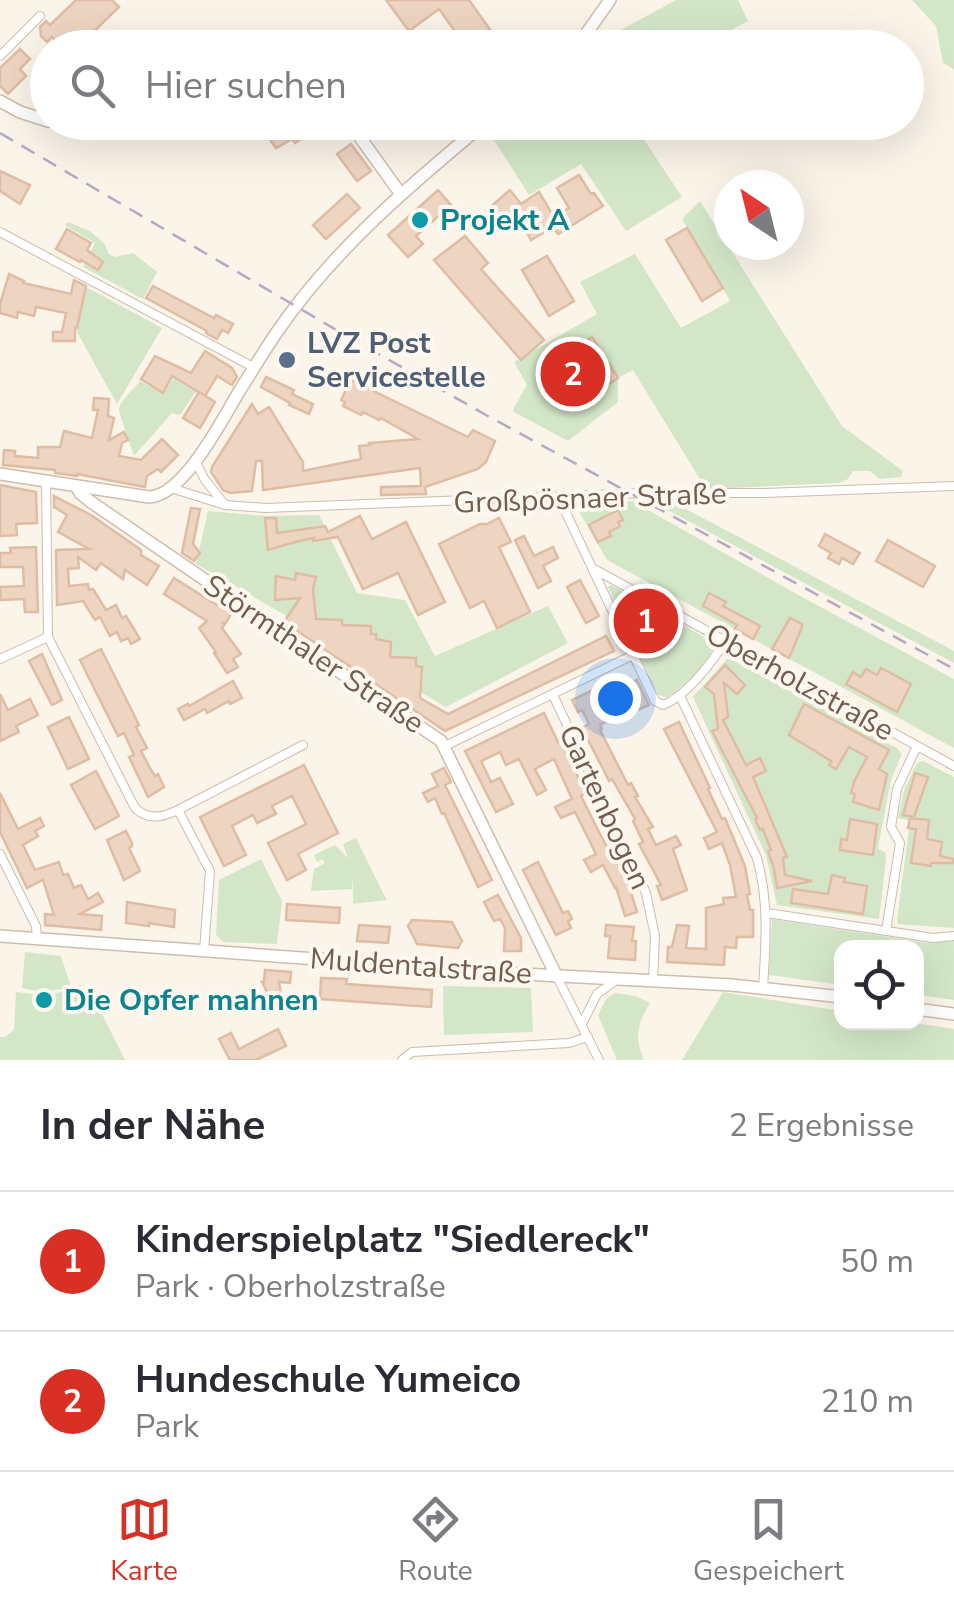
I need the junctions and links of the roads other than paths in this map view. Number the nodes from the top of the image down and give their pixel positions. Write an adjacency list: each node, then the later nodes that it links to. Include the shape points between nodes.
1 (610, 0): 3 (street)
2 (40, 16): 4 (street)
3 (589, 30)
4 (0, 56)
5 (0, 102): 6 (street)
6 (30, 115)
7 (362, 140): 9 (street)
8 (464, 140): 9 (street)
9 (400, 194): 11 (street, via 330,266)
10 (0, 232): 11 (street)
11 (254, 368): 12 (street)
12 (196, 460): 17 (street); 19 (street)
13 (0, 474): 14 (street)
14 (46, 481): 16 (street); 21 (street)
15 (954, 486): 18 (street, Großpösnaer Straße)
16 (78, 487): 17 (street, via 149,497); 28 (street, Störmthaler Straße, via 90,502)
17 (171, 488): 19 (street, Großpösnaer Straße)
18 (559, 498): 19 (street, Großpösnaer Straße); 20 (street)
19 (225, 505)
20 (594, 569): 22 (street, Oberholzstraße); 23 (street)
21 (48, 637): 24 (street); 31 (street, via 136,808 156,817)
22 (725, 641): 26 (street); 29 (street, Oberholzstraße)
23 (633, 655): 25 (street); 26 (street, via 655,701 664,705)
24 (0, 659)
25 (553, 695): 28 (street); 41 (street, Gartenbogen, via 646,892 655,936)
26 (680, 696): 33 (street, via 752,844)
27 (303, 745): 31 (street)
28 (446, 746): 39 (street, Störmthaler Straße)
29 (917, 746): 30 (street, Oberholzstraße); 34 (street, via 897,788 892,827 900,843)
30 (954, 766)
31 (178, 810): 38 (street, via 210,871)
32 (0, 854): 37 (street)
33 (766, 914): 34 (street); 42 (street)
34 (886, 931): 36 (street)
35 (0, 936): 37 (street, Muldentalstraße)
36 (954, 936)
37 (37, 939): 38 (street, Muldentalstraße)
38 (204, 951): 39 (street, Muldentalstraße)
39 (556, 975): 40 (street, Muldentalstraße); 46 (street, Störmthaler Straße)
40 (620, 978): 41 (street, Muldentalstraße); 46 (street, via 597,994)
41 (653, 980): 42 (street, Muldentalstraße)
42 (764, 988): 43 (street, Muldentalstraße)
43 (834, 997)
44 (924, 1010): 45 (street)
45 (954, 1014)
46 (582, 1024): 47 (street, Störmthaler Straße)
47 (588, 1037): 48 (street, via 412,1052); 49 (street, Störmthaler Straße)
48 (402, 1060)
49 (599, 1060)

